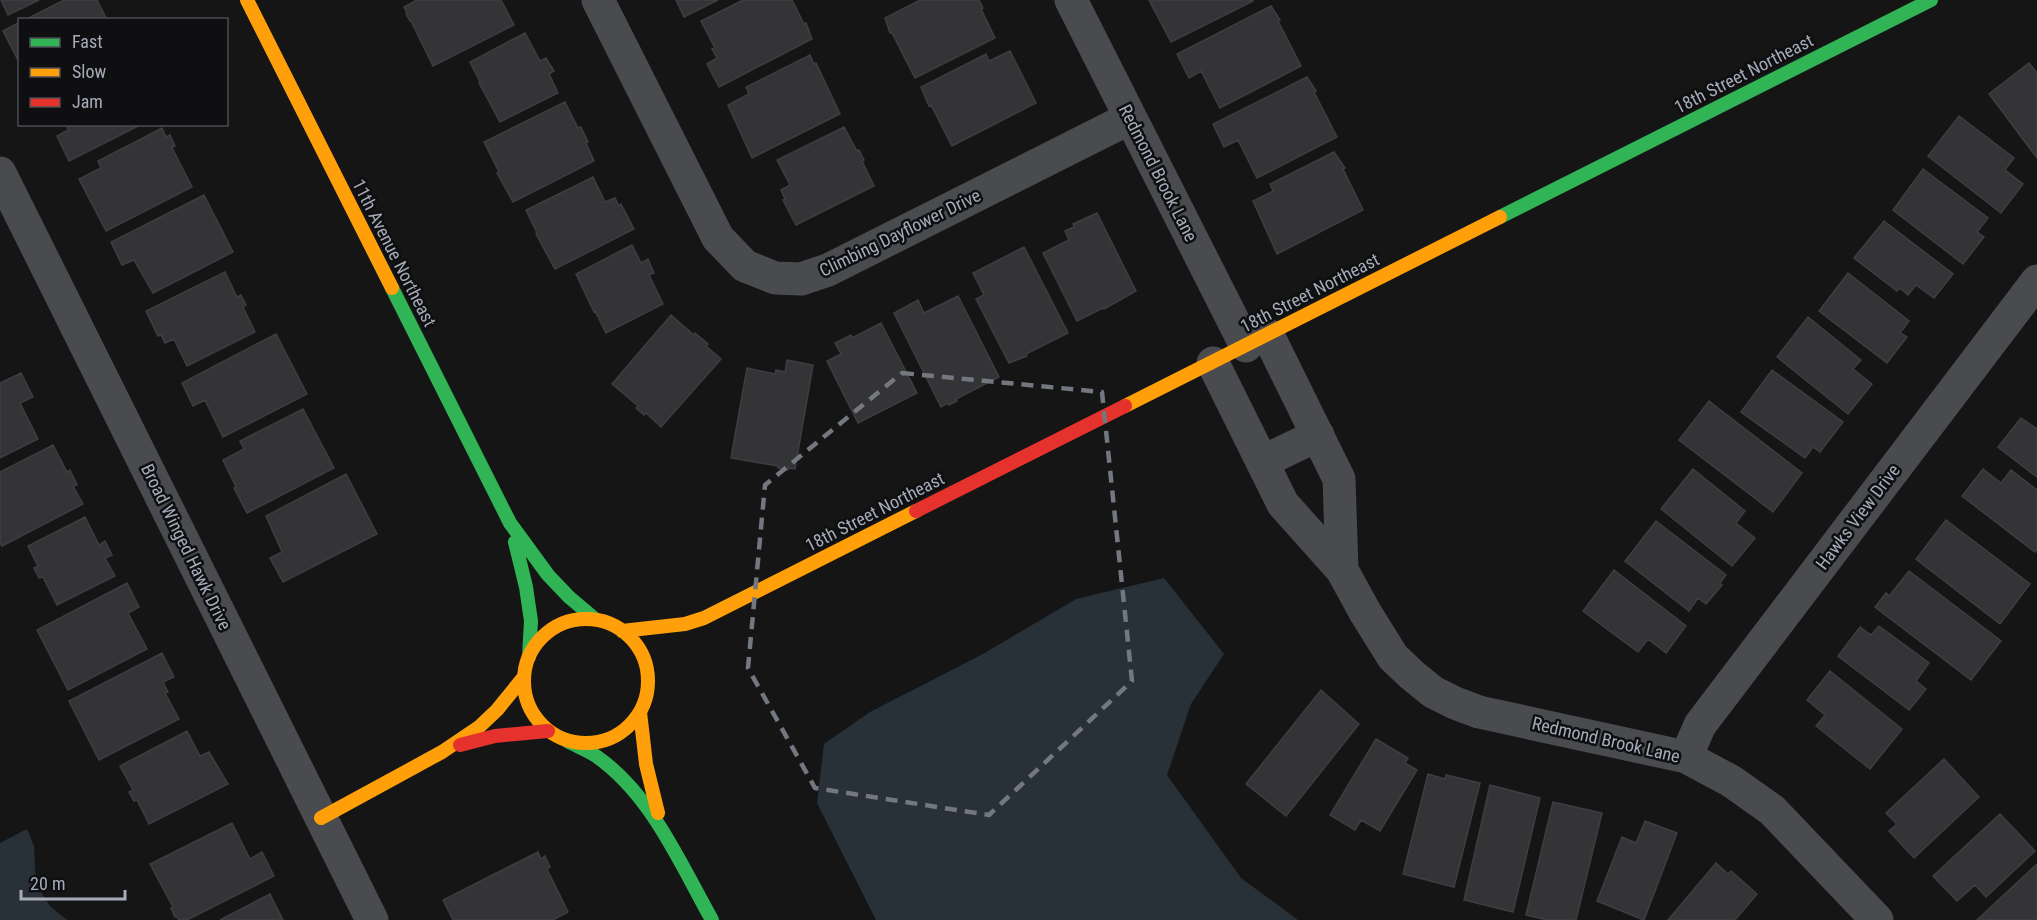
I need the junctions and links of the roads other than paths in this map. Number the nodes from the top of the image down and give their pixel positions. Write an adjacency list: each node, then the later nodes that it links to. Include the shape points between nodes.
1 (247, 0): 12 (street, 11th Avenue Northeast)
2 (598, 0): 5 (street, Climbing Dayflower Drive, via 717,238 745,266 775,278 801,279 828,270)
3 (1071, 0): 5 (street, Redmond Brook Lane)
4 (1931, 0): 8 (street, 18th Street Northeast)
5 (1130, 118): 8 (street, Redmond Brook Lane)
6 (0, 173): 27 (street, Broad Winged Hawk Drive)
7 (2037, 281): 26 (street, Hawks View Drive, via 1700,725)
8 (1257, 340): 9 (street, 18th Street Northeast); 10 (street, Redmond Brook Lane)
9 (1213, 363): 11 (street, Redmond Brook Lane); 14 (street, 18th Street Northeast)
10 (1318, 435): 11 (street); 13 (street, Redmond Brook Lane, via 1339,478)
11 (1262, 462): 13 (street, Redmond Brook Lane, via 1283,504)
12 (510, 523): 15 (street, 11th Avenue Northeast, via 549,577 570,600); 18 (street, 11th Avenue Northeast, via 531,621)
13 (1342, 570): 26 (street, Redmond Brook Lane, via 1394,657 1433,692 1479,712)
14 (704, 618): 16 (street, 18th Street Northeast); 17 (street, 18th Street Northeast)
15 (596, 619): 16 (street); 18 (street, via 555,626 540,639)
16 (622, 631): 21 (street, via 641,652)
17 (681, 638)
18 (529, 657): 20 (street)
19 (662, 660): 21 (street)
20 (523, 678): 23 (street, via 529,707); 25 (street, via 479,727)
21 (649, 680): 22 (street)
22 (640, 712): 24 (street, via 627,729 609,740 588,744); 28 (street, via 643,754)
23 (548, 731): 24 (street); 25 (street, via 486,738)
24 (566, 741): 28 (street, via 613,769)
25 (442, 752): 27 (street)
26 (1686, 757): 31 (street, Redmond Brook Lane, via 1731,781 1772,810)
27 (321, 818): 29 (street, Broad Winged Hawk Drive)
28 (668, 841): 30 (street)
29 (372, 920)
30 (712, 920)
31 (1877, 920)

